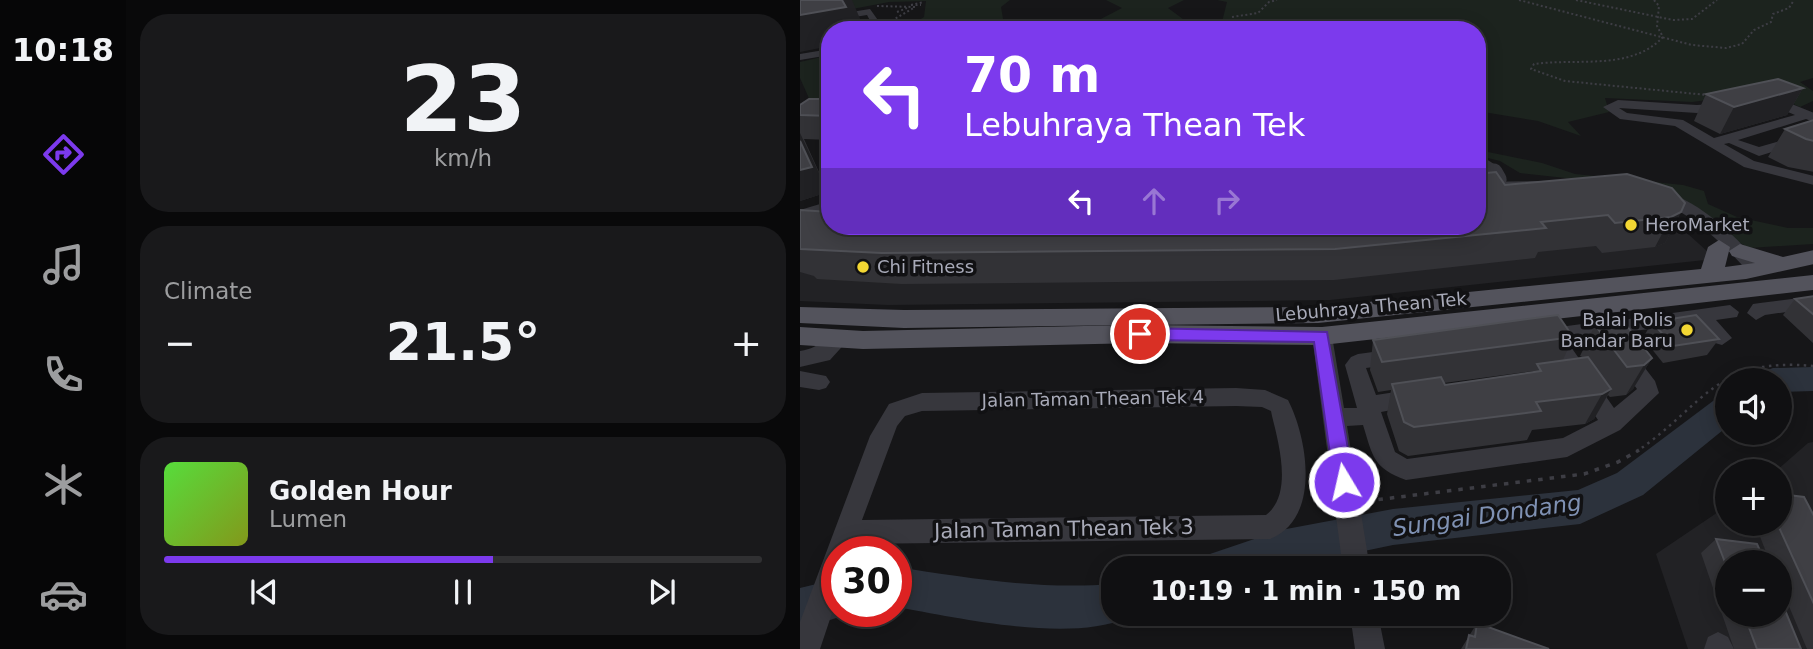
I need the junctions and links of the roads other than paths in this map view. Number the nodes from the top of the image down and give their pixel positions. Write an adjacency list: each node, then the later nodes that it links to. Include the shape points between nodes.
1 (877, 21): 2 (street, via 873,12)
2 (800, 23)
3 (821, 52): 4 (street)
4 (800, 57)
5 (1810, 116): 7 (street); 8 (street, via 1768,98 1701,109 1609,105 1624,116 1678,124)
6 (1813, 135): 7 (street, via 1755,152)
7 (1728, 140): 8 (street)
8 (1713, 143): 10 (street, via 1750,164)
9 (1486, 168): 11 (street, bridge, via 1498,179)
10 (1813, 181)
11 (1486, 185)
12 (1486, 186): 14 (street, via 1557,191)
13 (1645, 199): 18 (lane); 23 (street, via 1664,197 1687,208)
14 (1502, 201)
15 (821, 209): 16 (street)
16 (800, 215)
17 (821, 218): 19 (lane)
18 (1691, 221): 23 (street)
19 (800, 224)
20 (821, 225): 21 (street)
21 (800, 231)
22 (1813, 257): 23 (main road, Lebuhraya Thean Tek)
23 (1744, 263): 24 (main road, Lebuhraya Thean Tek); 24 (main road, via 1717,261); 25 (main road); 27 (main road, via 1747,282 1703,288)
24 (1709, 275): 26 (main road, Lebuhraya Thean Tek)
25 (1812, 286): 27 (main road, Lebuhraya Thean Tek); 29 (street)
26 (1652, 290): 27 (main road, Lebuhraya Thean Tek); 30 (main road, Lebuhraya Thean Tek, via 1318,315 904,319); 31 (street); 35 (main road, Lebuhraya Thean Tek)
27 (1694, 306): 28 (street); 31 (street); 36 (street)
28 (1730, 312)
29 (1756, 313)
30 (800, 315)
31 (1676, 319): 32 (lane)
32 (1622, 327)
33 (1552, 335): 39 (street); 42 (street, via 1362,360 1355,365); 44 (street, via 1604,331 1647,387 1647,397)
34 (800, 336): 37 (main road, Lebuhraya Thean Tek)
35 (1322, 336): 37 (main road, Lebuhraya Thean Tek); 43 (street)
36 (1722, 338)
37 (839, 339): 38 (street, via 823,355)
38 (800, 359)
39 (1579, 375): 40 (street); 44 (street)
40 (1552, 379)
41 (1433, 396): 42 (street)
42 (1369, 410): 43 (street); 44 (street, via 1385,457 1406,470 1567,447)
43 (1334, 418): 48 (street)
44 (1612, 423)
45 (1280, 520): 46 (street, Jalan Taman Thean Tek 4, via 1291,499 1289,431 1280,406 1265,399 922,401 896,411 882,435); 47 (street, Jalan Taman Thean Tek 3, via 1259,528 1102,527)
46 (844, 536)
47 (912, 542)
48 (1355, 556)
49 (821, 600): 51 (street)
50 (1366, 626): 52 (street)
51 (805, 649)
52 (1370, 649)

